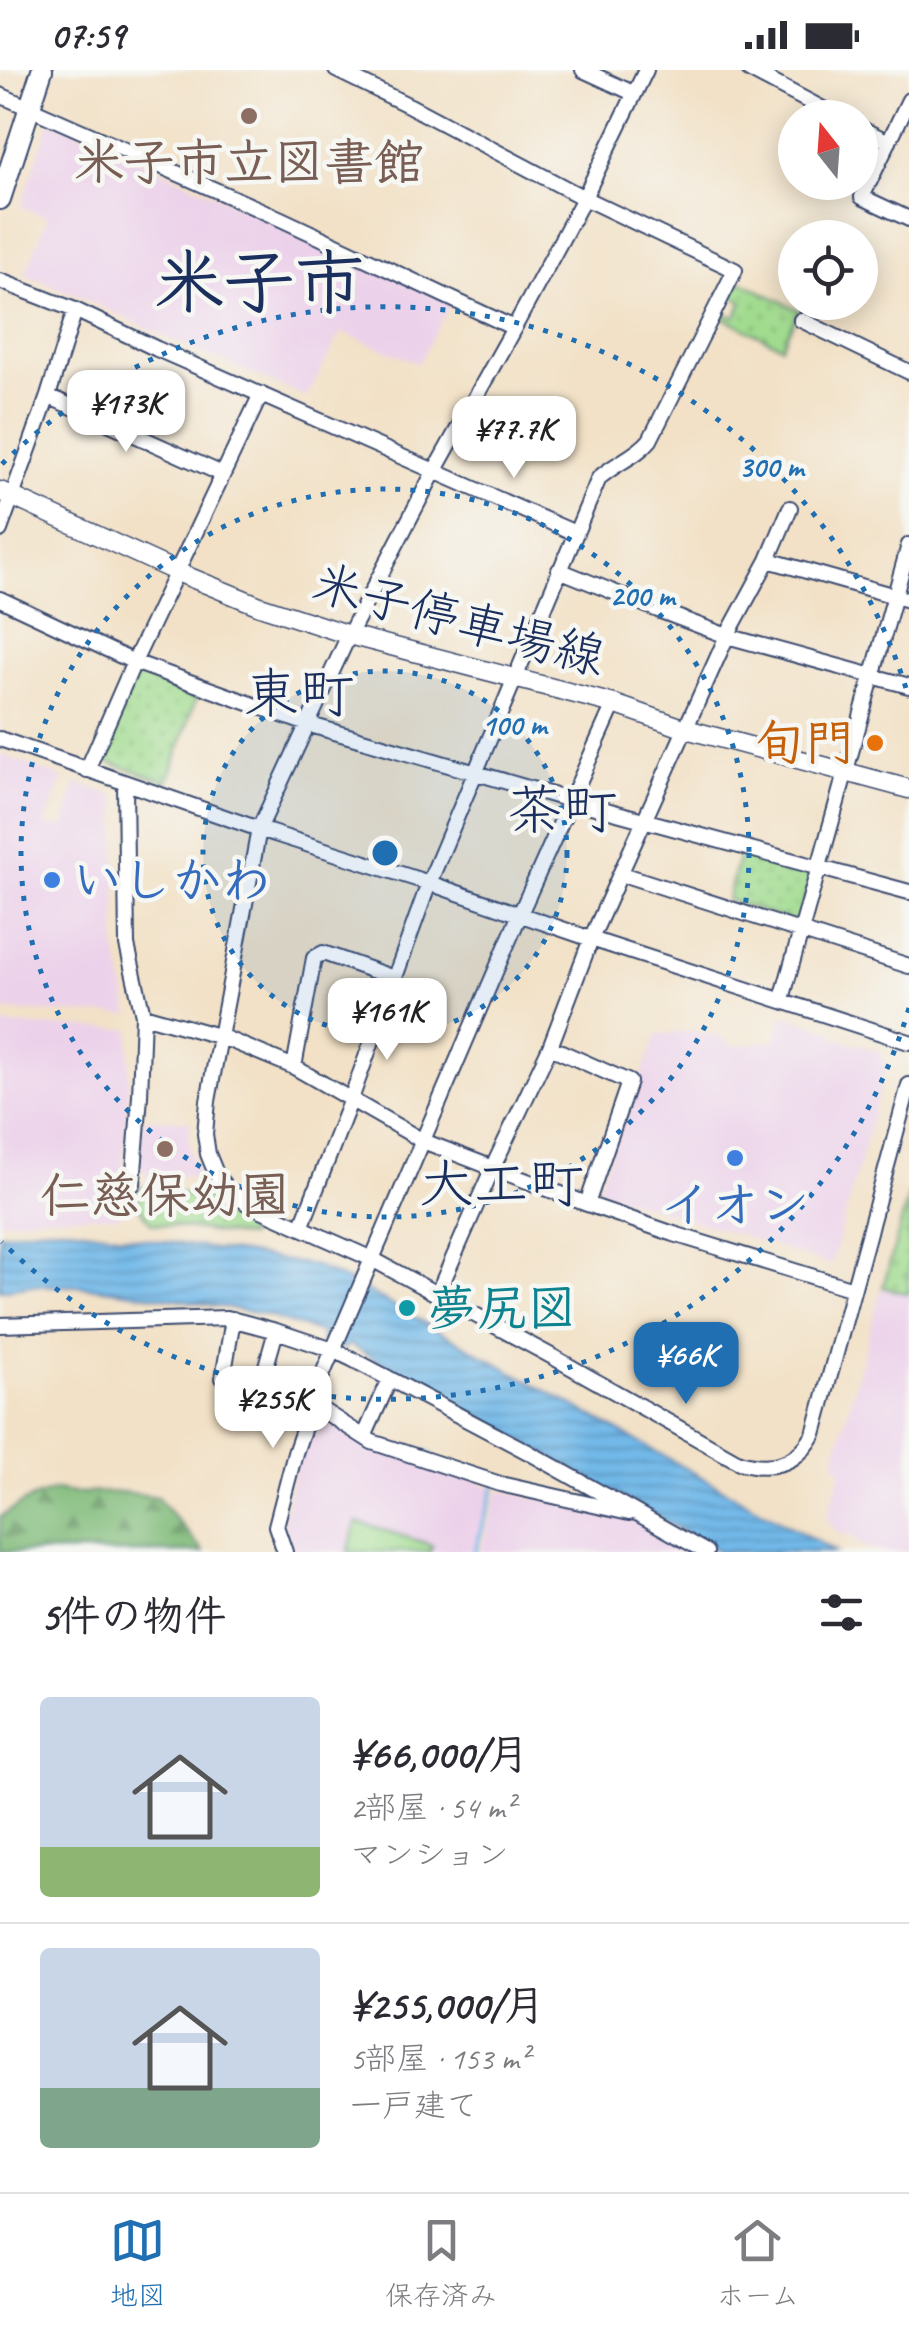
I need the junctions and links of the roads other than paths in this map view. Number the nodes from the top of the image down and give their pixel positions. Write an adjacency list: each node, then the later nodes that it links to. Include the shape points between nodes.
1 (42, 70): 10 (highway)
2 (336, 70): 13 (street)
3 (583, 70): 6 (street)
4 (646, 70): 6 (street)
5 (750, 70): 8 (street)
6 (633, 93): 13 (street)
7 (0, 95): 10 (street)
8 (806, 100)
9 (909, 100): 12 (street)
10 (30, 108): 14 (highway); 19 (street)
11 (878, 137): 12 (street)
12 (889, 142): 15 (street, via 862,198)
13 (584, 198): 19 (street); 28 (street, via 735,270 650,440 599,478)
14 (0, 199)
15 (909, 219)
16 (0, 281): 17 (street)
17 (75, 310): 21 (street); 22 (street)
18 (802, 320): 20 (street)
19 (514, 328): 23 (street)
20 (909, 372)
21 (261, 394): 23 (street); 24 (street)
22 (48, 396): 24 (street); 25 (street)
23 (435, 470): 28 (street); 35 (street)
24 (222, 474): 32 (street)
25 (6, 493): 27 (street); 32 (main road, 米子停車場線)
26 (790, 508): 30 (street)
27 (0, 530)
28 (575, 533): 31 (street)
29 (909, 545): 34 (street)
30 (768, 560): 34 (street); 36 (street)
31 (560, 570): 36 (street); 39 (street)
32 (177, 572): 35 (main road, 米子停車場線); 37 (street)
33 (0, 598): 37 (street)
34 (902, 598): 38 (street)
35 (349, 635): 39 (main road, 米子停車場線); 42 (street)
36 (728, 636): 38 (street); 43 (street)
37 (134, 662): 42 (street); 45 (street)
38 (874, 676): 40 (street); 47 (street)
39 (514, 679): 41 (main road, 米子停車場線); 46 (street)
40 (909, 686)
41 (614, 704): 43 (main road, 米子停車場線); 50 (street)
42 (307, 724): 46 (street); 52 (street)
43 (686, 729): 47 (main road, 米子停車場線); 51 (street)
44 (0, 740): 45 (street)
45 (87, 770): 48 (street)
46 (474, 771): 50 (street); 55 (street)
47 (846, 772): 49 (main road, 米子停車場線); 53 (street)
48 (124, 784): 52 (street); 63 (street, via 128,945)
49 (909, 790)
50 (573, 801): 51 (street); 57 (street)
51 (646, 821): 53 (street); 54 (street)
52 (259, 829): 55 (street); 64 (street)
53 (819, 868): 56 (street); 58 (street)
54 (622, 874): 58 (street); 59 (street)
55 (429, 883): 57 (street); 61 (street)
56 (909, 892)
57 (520, 914): 59 (street); 70 (street)
58 (802, 931): 60 (street); 62 (street)
59 (591, 939): 62 (street); 66 (street)
60 (909, 966)
61 (394, 978): 67 (street, via 323,953 314,958); 69 (street)
62 (782, 999): 65 (street)
63 (143, 1014): 64 (street); 72 (street)
64 (222, 1037): 67 (street); 74 (street, via 206,1134 217,1176 248,1204)
65 (909, 1042)
66 (550, 1047): 71 (street); 73 (street, via 629,1082)
67 (294, 1067): 69 (street)
68 (909, 1086): 76 (street)
69 (352, 1099): 70 (street); 74 (street)
70 (423, 1141): 71 (street); 75 (street)
71 (493, 1167): 73 (street); 77 (street)
72 (134, 1184)
73 (587, 1204): 76 (street)
74 (301, 1228): 75 (street)
75 (372, 1259): 77 (street); 81 (street)
76 (853, 1288): 77 (street, via 814,1434 787,1462 757,1467)
77 (437, 1295)
78 (232, 1320): 79 (street); 80 (street); 82 (street)
79 (0, 1324)
80 (276, 1331): 81 (street); 84 (street, via 260,1387)
81 (334, 1344): 83 (street); 84 (street)
82 (224, 1378)
83 (390, 1379): 85 (street); 86 (street)
84 (311, 1403): 85 (street); 87 (street, via 276,1526)
85 (364, 1437): 86 (street, via 500,1484)
86 (640, 1515): 88 (street)
87 (285, 1552)
88 (706, 1552)

